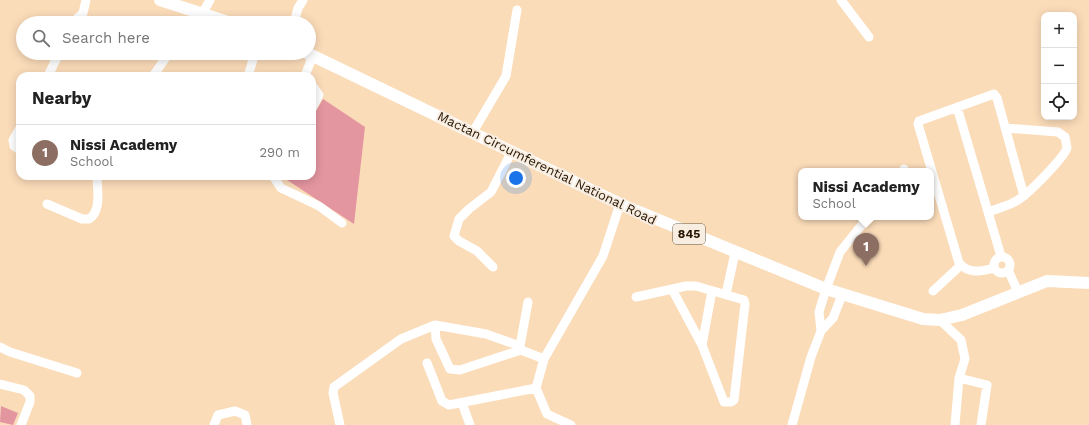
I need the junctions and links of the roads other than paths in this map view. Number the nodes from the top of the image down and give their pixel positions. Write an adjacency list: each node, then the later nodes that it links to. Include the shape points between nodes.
1 (86, 0): 7 (street)
2 (160, 0): 8 (main road)
3 (210, 0): 9 (street)
4 (303, 0): 10 (street)
5 (841, 0): 11 (street)
6 (517, 10): 25 (street, via 506,76)
7 (80, 16)
8 (196, 16)
9 (201, 16)
10 (296, 16)
11 (869, 37)
12 (316, 57): 25 (main road, Mactan Circumferential National Road / 845)
13 (56, 60): 17 (street)
14 (164, 60): 18 (street)
15 (253, 60): 19 (street)
16 (309, 60): 20 (street)
17 (50, 72)
18 (156, 72)
19 (249, 72)
20 (306, 72)
21 (316, 91): 22 (street, via 319,95)
22 (316, 101)
23 (957, 107): 24 (street, via 994,94); 29 (street, via 920,120 918,124); 36 (street)
24 (1005, 128): 33 (street); 33 (street, via 1058,132 1067,143 1064,154)
25 (473, 132): 28 (main road, Mactan Circumferential National Road / 845)
26 (16, 135): 27 (street, via 13,140)
27 (16, 147)
28 (512, 151): 35 (main road, Mactan Circumferential National Road / 845); 42 (street, via 491,192 464,214 454,236 477,251)
29 (931, 168)
30 (934, 176): 41 (street)
31 (97, 180): 34 (street, via 98,204 95,213 89,219 82,219)
32 (276, 180): 38 (street, via 281,188 319,206)
33 (1024, 196): 36 (street)
34 (47, 204)
35 (620, 204): 39 (main road, Mactan Circumferential National Road / 845); 61 (street, via 603,256)
36 (989, 212): 40 (street)
37 (866, 220): 47 (street, via 840,252)
38 (342, 223)
39 (735, 252): 47 (main road, Mactan Circumferential National Road / 845); 51 (street)
40 (1001, 256): 43 (street, via 994,261); 44 (street, via 1009,261)
41 (961, 265): 43 (street, via 972,271); 49 (street)
42 (492, 267)
43 (994, 268): 44 (street, via 997,272)
44 (1006, 271): 50 (street)
45 (1089, 282): 50 (main road, Mactan Circumferential National Road / 845, via 1047,281)
46 (672, 289): 48 (street, via 696,286); 53 (street); 58 (street)
47 (826, 289): 52 (main road, Mactan Circumferential National Road / 845); 57 (street, via 819,312)
48 (712, 291): 51 (street); 58 (street)
49 (933, 291)
50 (1015, 293): 55 (main road, Mactan Circumferential National Road / 845, via 971,312)
51 (726, 294): 58 (street, via 744,300 745,304 734,400 731,402 724,402)
52 (842, 295): 55 (main road, Mactan Circumferential National Road / 845, via 913,317); 57 (street, via 833,318)
53 (636, 297)
54 (528, 302): 60 (street)
55 (940, 320): 64 (street, via 961,340 965,359)
56 (435, 325): 60 (street, via 486,334); 60 (street, via 436,339 450,369 460,370); 71 (street, via 401,339 334,387)
57 (822, 331): 74 (street, via 809,363)
58 (702, 345)
59 (0, 347): 63 (street)
60 (520, 348): 61 (street)
61 (544, 359): 66 (street)
62 (427, 363): 67 (street, via 442,401 449,405)
63 (77, 373)
64 (959, 378): 75 (street); 76 (street, via 987,385)
65 (0, 384): 68 (street, via 24,390 30,396)
66 (536, 388): 67 (street); 73 (street, via 547,414)
67 (462, 403): 72 (street)
68 (21, 425)
69 (214, 425): 70 (street, via 221,413 235,411 245,415)
70 (247, 425)
71 (340, 425)
72 (470, 425)
73 (570, 425)
74 (792, 425)
75 (954, 425)
76 (981, 425)

